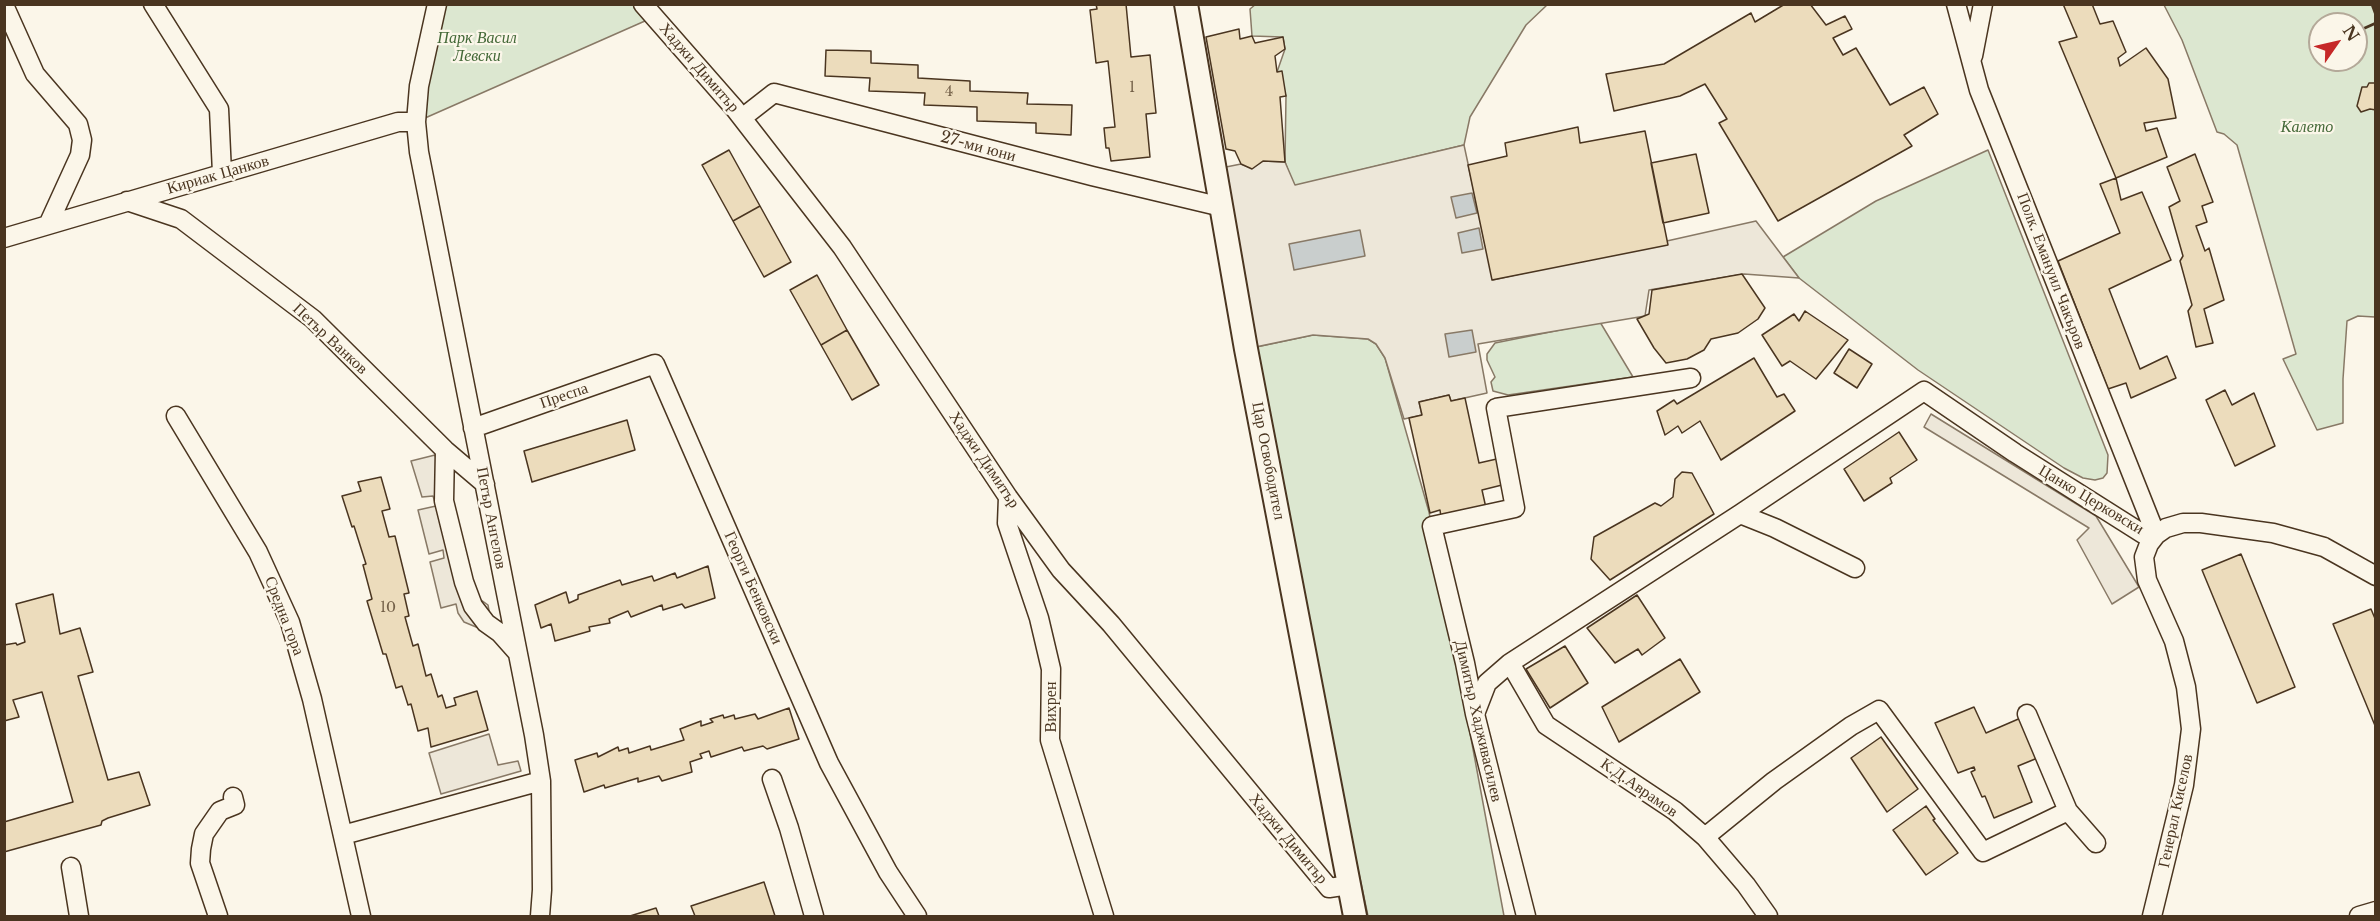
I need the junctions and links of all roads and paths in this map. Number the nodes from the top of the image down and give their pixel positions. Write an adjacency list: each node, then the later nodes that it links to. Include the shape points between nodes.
1 (153, 4): 11 (street, via 219,109)
2 (437, 4): 10 (street, Петър Ангелов, via 419,86)
3 (643, 4): 9 (street, Хаджи Димитър)
4 (1186, 4): 13 (street, Цар Освободител)
5 (1956, 4): 8 (street, Полк. Емануил Чакъров)
6 (1983, 4): 8 (street)
7 (4, 5): 14 (street, via 35,74 78,124 82,140 80,154)
8 (1972, 59): 24 (street, Полк. Емануил Чакъров, via 1979,90)
9 (742, 118): 13 (street, 27-ми юни, via 774,93); 22 (street, Хаджи Димитър, via 842,247)
10 (416, 122): 11 (street, Кириак Цанков, via 398,123); 19 (street, Петър Ангелов)
11 (222, 173): 12 (street, Кириак Цанков)
12 (128, 201): 14 (street, Кириак Цанков); 20 (street, Петър Ванков, via 181,219 312,319)
13 (1222, 207): 39 (street, Цар Освободител)
14 (48, 225): 15 (street, Кириак Цанков)
15 (10, 234)
16 (655, 364): 19 (street, Преспа); 46 (street, Георги Бенковски, via 829,763 888,872)
17 (1691, 378): 29 (street, Димитър Хадживасилев, via 1496,408 1515,508 1432,526)
18 (176, 416): 35 (street, Средна гора, via 258,552 290,622)
19 (473, 428): 21 (street, Петър Ангелов)
20 (445, 450): 21 (street, Петър Ванков); 27 (street, via 444,501 470,598 486,623)
21 (484, 484): 27 (street, Петър Ангелов)
22 (1008, 497): 39 (street, Хаджи Димитър, via 1061,570 1111,624 1329,888); 47 (street, Вихрен, via 1007,523 1039,618 1051,669 1050,740)
23 (1740, 514): 24 (street, Цанко Церковски, via 1924,391 2143,534); 25 (street); 28 (street)
24 (2156, 535): 26 (street, Цанко Церковски, via 2183,523 2273,533 2324,548); 51 (street, Генерал Киселов, via 2144,557 2147,580 2174,641 2186,687 2191,729 2184,785)
25 (1855, 568)
26 (2376, 576)
27 (517, 652): 32 (street, Петър Ангелов)
28 (1510, 663): 29 (street, via 1486,683); 36 (street, К.Д.Аврамов, via 1546,725 1675,811)
29 (1475, 714): 49 (street, Димитър Хадживасилев)
30 (2027, 714): 34 (street)
31 (772, 779): 45 (street)
32 (541, 781): 35 (street); 44 (street, Петър Ангелов)
33 (233, 797): 42 (street, via 235,805 220,811 204,834 201,849 201,863)
34 (2068, 811): 36 (street, via 1983,852 1880,710 1783,774); 37 (street)
35 (343, 835): 43 (street, Средна гора)
36 (1705, 837): 50 (street, К.Д.Аврамов)
37 (2096, 843)
38 (71, 867): 41 (street)
39 (1349, 885): 48 (street, Цар Освободител)
40 (2376, 911): 52 (street)
41 (79, 916)
42 (218, 916)
43 (361, 916)
44 (540, 916)
45 (814, 916)
46 (918, 916)
47 (1104, 916)
48 (1355, 916)
49 (1526, 916)
50 (1767, 916)
51 (2152, 916)
52 (2359, 916)

